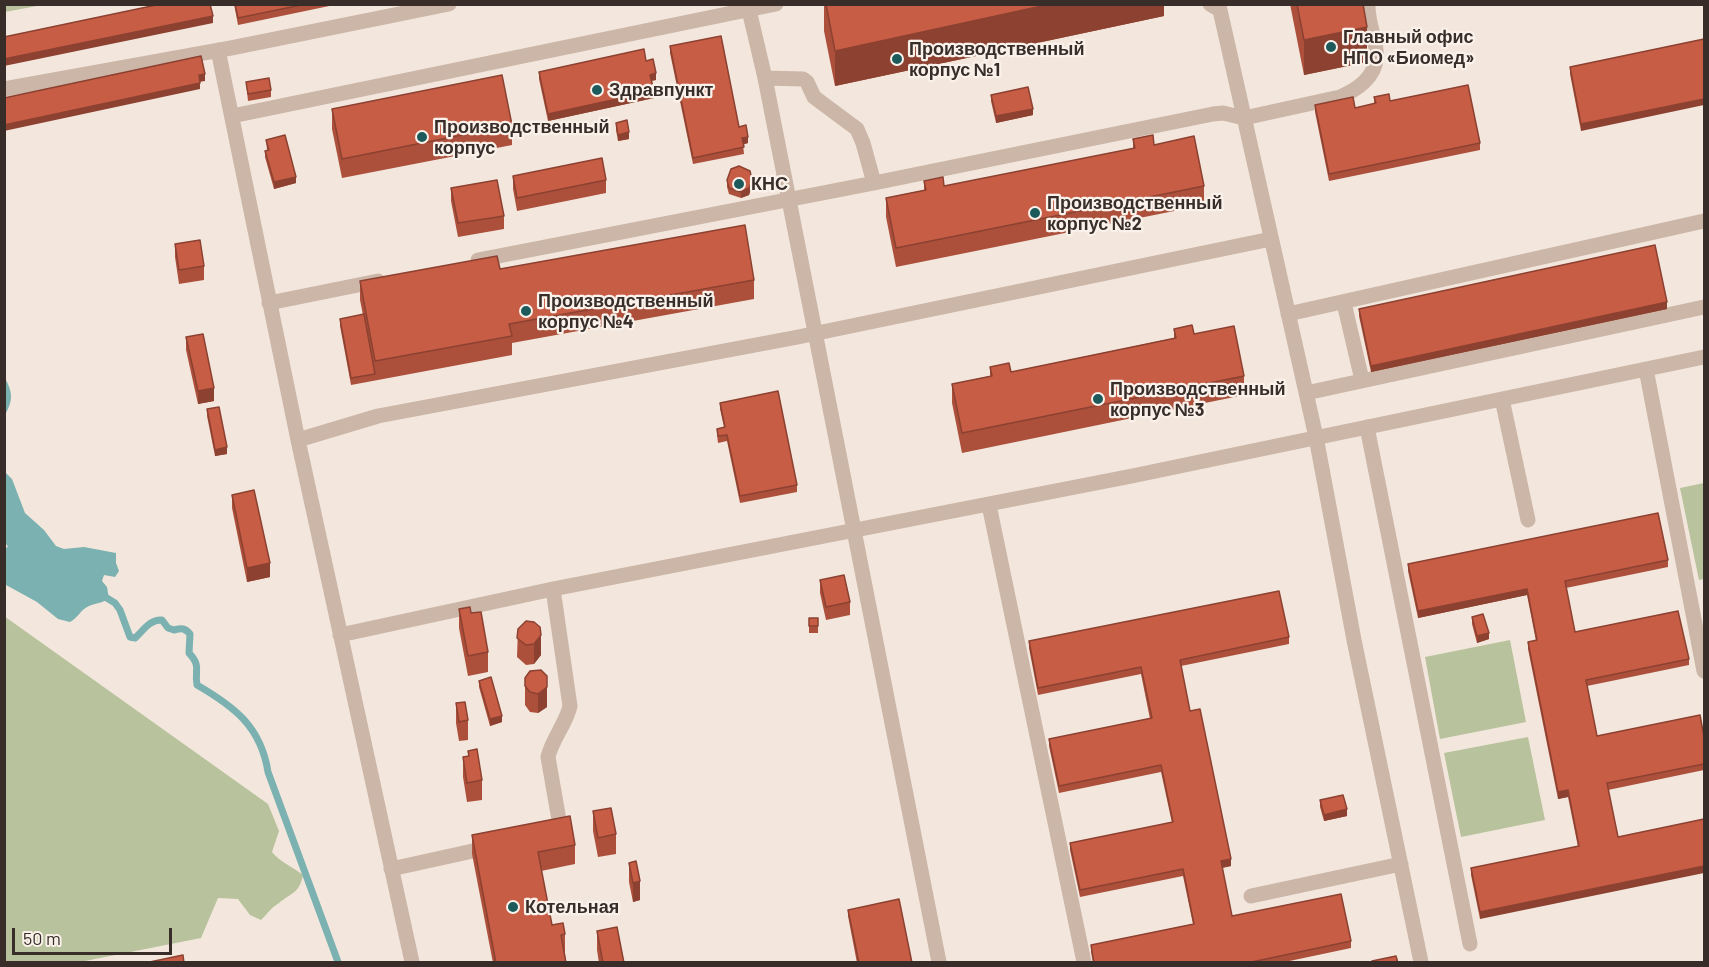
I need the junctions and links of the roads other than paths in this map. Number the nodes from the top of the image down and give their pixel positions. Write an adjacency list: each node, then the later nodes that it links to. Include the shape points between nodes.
1 (449, 4): 8 (lane)
2 (776, 4): 7 (lane)
3 (1194, 4): 4 (lane)
4 (1203, 4)
5 (1210, 4): 12 (lane, via 1220,10)
6 (1368, 4): 12 (lane, via 1377,64 1362,84 1340,97)
7 (749, 10): 9 (lane); 11 (lane)
8 (218, 50): 10 (lane); 11 (lane)
9 (765, 78): 13 (lane, via 803,79 814,97 857,129); 14 (lane)
10 (4, 89)
11 (232, 116): 19 (lane)
12 (1244, 118): 13 (lane, via 1213,114); 16 (lane)
13 (874, 183): 14 (lane)
14 (789, 199): 17 (lane); 23 (lane)
15 (1704, 221): 20 (lane)
16 (1271, 239): 22 (lane); 23 (lane)
17 (468, 262)
18 (398, 277): 19 (lane)
19 (269, 303): 31 (lane)
20 (1344, 303): 22 (lane); 26 (lane)
21 (1704, 307): 26 (lane)
22 (1288, 315): 27 (lane)
23 (816, 333): 31 (lane, via 378,416); 34 (lane)
24 (1704, 357): 25 (lane)
25 (1646, 369): 28 (lane); 37 (lane)
26 (1362, 380): 27 (lane)
27 (1305, 393): 30 (lane)
28 (1502, 399): 29 (lane); 33 (lane)
29 (1367, 427): 30 (lane); 43 (lane)
30 (1316, 437): 32 (lane); 40 (lane)
31 (298, 440): 36 (lane)
32 (989, 505): 34 (lane); 46 (lane)
33 (1528, 520)
34 (853, 531): 35 (lane); 45 (lane)
35 (553, 589): 36 (lane); 38 (lane, via 570,706 548,757 559,820 552,831)
36 (340, 635): 41 (lane)
37 (1704, 671)
38 (533, 838)
39 (500, 845): 41 (lane)
40 (1401, 864): 42 (lane); 47 (lane)
41 (391, 869): 44 (lane)
42 (1251, 896)
43 (1470, 944)
44 (412, 963)
45 (939, 963)
46 (1084, 963)
47 (1421, 963)

